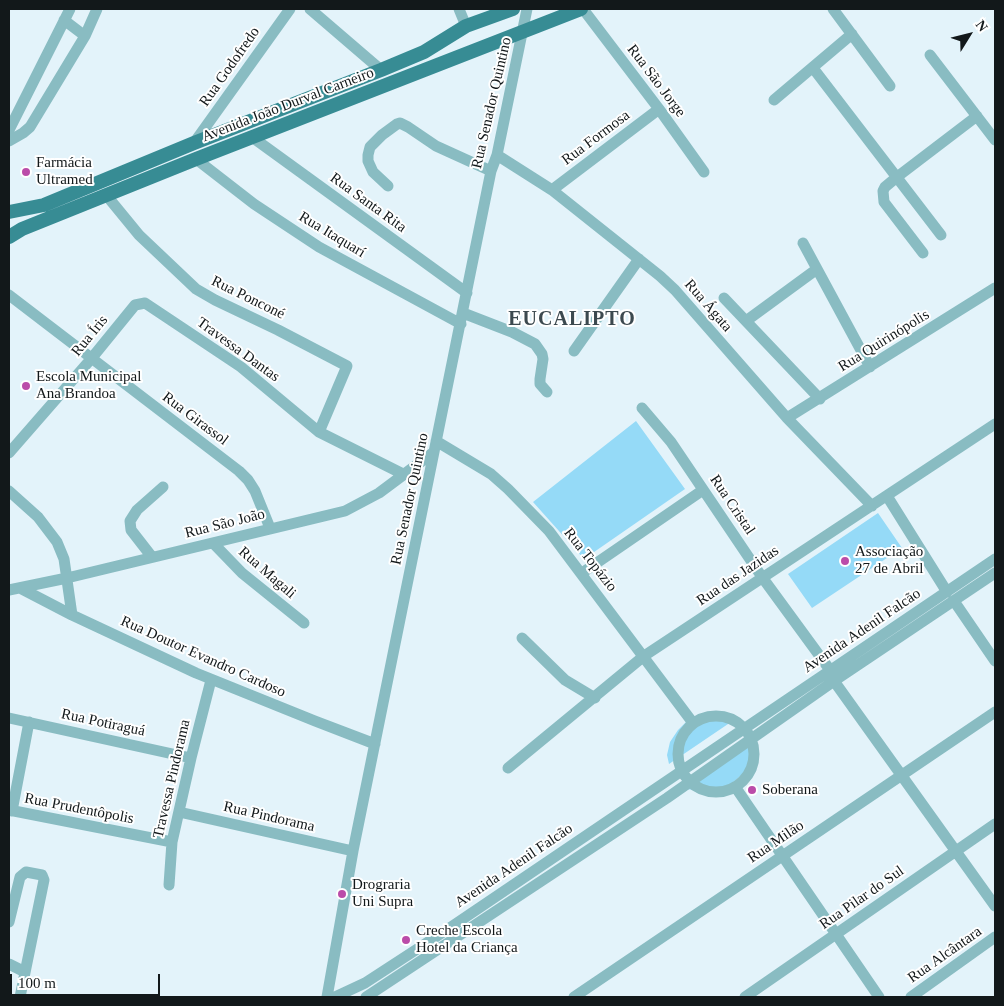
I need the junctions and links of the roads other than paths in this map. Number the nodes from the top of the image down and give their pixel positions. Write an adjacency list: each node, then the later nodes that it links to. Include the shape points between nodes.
1 (70, 9): 10 (street)
2 (97, 9): 14 (street)
3 (290, 9): 26 (street, Rua Godofredo)
4 (310, 9): 17 (street)
5 (459, 9): 11 (street)
6 (512, 9): 11 (main road, Avenida João Durval Carneiro)
7 (527, 9): 12 (street, Rua Senador Quintino)
8 (582, 9): 12 (main road, Avenida João Durval Carneiro); 20 (street, Rua São Jorge)
9 (833, 9): 13 (street)
10 (64, 20): 14 (street); 22 (street)
11 (466, 26): 17 (main road, Avenida João Durval Carneiro, via 424,52)
12 (523, 30): 23 (main road, Avenida João Durval Carneiro); 27 (street, Rua Senador Quintino)
13 (852, 34): 16 (street); 18 (street)
14 (85, 36): 25 (street, via 30,127)
15 (930, 55): 21 (street)
16 (813, 68): 19 (street); 31 (street)
17 (381, 70): 26 (main road, Avenida João Durval Carneiro)
18 (890, 86)
19 (774, 100)
20 (659, 109): 30 (street, Rua São Jorge); 33 (street, Rua Formosa)
21 (977, 116): 24 (street); 31 (street)
22 (9, 130)
23 (252, 137): 28 (main road, Avenida João Durval Carneiro); 43 (street, Rua Santa Rita)
24 (995, 140)
25 (9, 141)
26 (194, 143): 35 (main road, Avenida João Durval Carneiro, via 44,205)
27 (497, 155): 29 (street, Rua Senador Quintino); 33 (street, Rua Ágata)
28 (196, 159): 34 (main road, Avenida João Durval Carneiro); 47 (street, Rua Itaquarí, via 254,204 319,247)
29 (491, 171): 32 (street, via 397,124 370,147 368,155 373,172); 43 (street, Rua Senador Quintino)
30 (704, 172)
31 (897, 177): 36 (street); 39 (street, via 885,187 882,198)
32 (388, 186)
33 (552, 190): 40 (street, Rua Ágata)
34 (107, 196): 37 (main road, Avenida João Durval Carneiro); 57 (street, Rua Ponconé, via 138,235 196,289 347,366)
35 (9, 212)
36 (941, 235)
37 (9, 237)
38 (803, 243): 41 (street)
39 (922, 253)
40 (639, 259): 49 (street); 55 (street, Rua Ágata, via 675,290)
41 (817, 269): 48 (street); 51 (street)
42 (995, 288): 51 (street, Rua Quirinópolis)
43 (467, 293): 47 (street, Rua Senador Quintino)
44 (9, 295): 50 (street, Rua Girassol)
45 (724, 298): 48 (street)
46 (135, 305): 50 (street, Rua Íris); 57 (street, Travessa Dantas, via 145,303 151,306 241,368)
47 (462, 319): 52 (street, Rua Itaquarí, via 512,332 535,344 543,359 540,384); 58 (street, Rua Senador Quintino)
48 (746, 321): 53 (street)
49 (574, 351)
50 (91, 359): 59 (street, Rua Íris); 66 (street, Rua Girassol, via 239,471 255,491)
51 (870, 367): 53 (street, Rua Quirinópolis)
52 (547, 392)
53 (820, 399): 55 (street, Rua Quirinópolis)
54 (642, 408): 62 (street, Rua Cristal, via 671,442)
55 (787, 418): 65 (street, Rua Ágata)
56 (995, 424): 64 (street, Rua das Jazidas)
57 (319, 432): 60 (street, Travessa Dantas)
58 (435, 447): 60 (street, Rua São João); 71 (street, Rua Topázio, via 475,463 508,489 549,531); 91 (street, Rua Senador Quintino)
59 (9, 453)
60 (403, 474): 66 (street, Rua São João, via 379,494 351,508)
61 (163, 487): 68 (street, via 137,510 130,521 131,530)
62 (703, 490): 71 (street); 72 (street, Rua Cristal)
63 (9, 491): 73 (street, via 38,517 57,542)
64 (887, 496): 65 (street, Rua das Jazidas); 76 (street)
65 (872, 506): 72 (street, Rua das Jazidas)
66 (270, 528): 67 (street, Rua São João)
67 (213, 543): 68 (street, Rua São João); 78 (street, Rua Magali, via 242,573)
68 (152, 557): 73 (street, Rua São João)
69 (995, 559): 70 (street, Avenida Adenil Falcão)
70 (991, 572): 76 (street, Avenida Adenil Falcão)
71 (582, 573): 80 (street, Rua Topázio)
72 (762, 577): 80 (street, Rua das Jazidas); 82 (street, Rua Cristal)
73 (67, 578): 74 (street, Rua São João); 77 (street)
74 (22, 588): 75 (street, Rua São João); 77 (street, Rua Doutor Evandro Cardoso)
75 (9, 590)
76 (951, 596): 81 (street); 82 (street, Avenida Adenil Falcão)
77 (72, 615): 83 (street, Rua Doutor Evandro Cardoso)
78 (304, 624)
79 (522, 638): 84 (street, via 565,680)
80 (644, 656): 84 (street, Rua das Jazidas); 88 (street, Rua Topázio)
81 (995, 661)
82 (832, 675): 89 (street, Avenida Adenil Falcão); 90 (street, Avenida Adenil Falcão); 95 (street, Rua Cristal)
83 (211, 680): 91 (street, Rua Doutor Evandro Cardoso); 92 (street, Travessa Pindorama)
84 (595, 698): 93 (street, Rua das Jazidas)
85 (995, 712): 95 (street, Rua Milão)
86 (9, 718): 87 (street, Rua Potiraguá)
87 (29, 722): 92 (street, Rua Potiraguá); 98 (street)
88 (693, 723): 89 (street, via 706,716 720,715 734,719); 94 (street, via 679,744)
89 (745, 728): 90 (street); 94 (street, Avenida Adenil Falcão)
90 (752, 738): 96 (street, Avenida Adenil Falcão); 97 (street, via 755,749 753,766)
91 (375, 744): 104 (street, Rua Senador Quintino)
92 (191, 758): 99 (street, Travessa Pindorama)
93 (508, 768)
94 (682, 770): 96 (street); 100 (street, Avenida Adenil Falcão)
95 (903, 775): 105 (street, Rua Cristal); 106 (street, Rua Milão)
96 (690, 782): 97 (street, via 712,792); 102 (street, Avenida Adenil Falcão)
97 (736, 788): 106 (street)
98 (11, 811): 103 (street, Rua Prudentôpolis)
99 (179, 812): 103 (street, Travessa Pindorama); 104 (street, Rua Pindorama)
100 (606, 823): 102 (street); 110 (street, Avenida Adenil Falcão)
101 (995, 824): 105 (street, Rua Pilar do Sul)
102 (614, 834): 112 (street, Avenida Adenil Falcão)
103 (172, 842): 107 (street, Travessa Pindorama)
104 (353, 851): 119 (street, Rua Senador Quintino)
105 (955, 851): 108 (street, Rua Cristal); 111 (street, Rua Pilar do Sul)
106 (782, 856): 111 (street); 122 (street, Rua Milão)
107 (169, 885)
108 (995, 906)
109 (9, 922): 115 (street, via 20,877 26,872 40,873 44,880)
110 (451, 927): 112 (street); 117 (street, Avenida Adenil Falcão)
111 (836, 935): 123 (street, Rua Pilar do Sul); 124 (street)
112 (457, 937): 116 (street, Avenida Adenil Falcão)
113 (995, 938): 125 (street, Rua Alcântara)
114 (9, 964): 115 (street)
115 (25, 972): 118 (street)
116 (388, 983): 120 (street, Avenida Adenil Falcão); 121 (street)
117 (343, 996)
118 (20, 997)
119 (327, 997)
120 (366, 997)
121 (386, 997)
122 (574, 997)
123 (745, 997)
124 (879, 997)
125 (912, 997)

